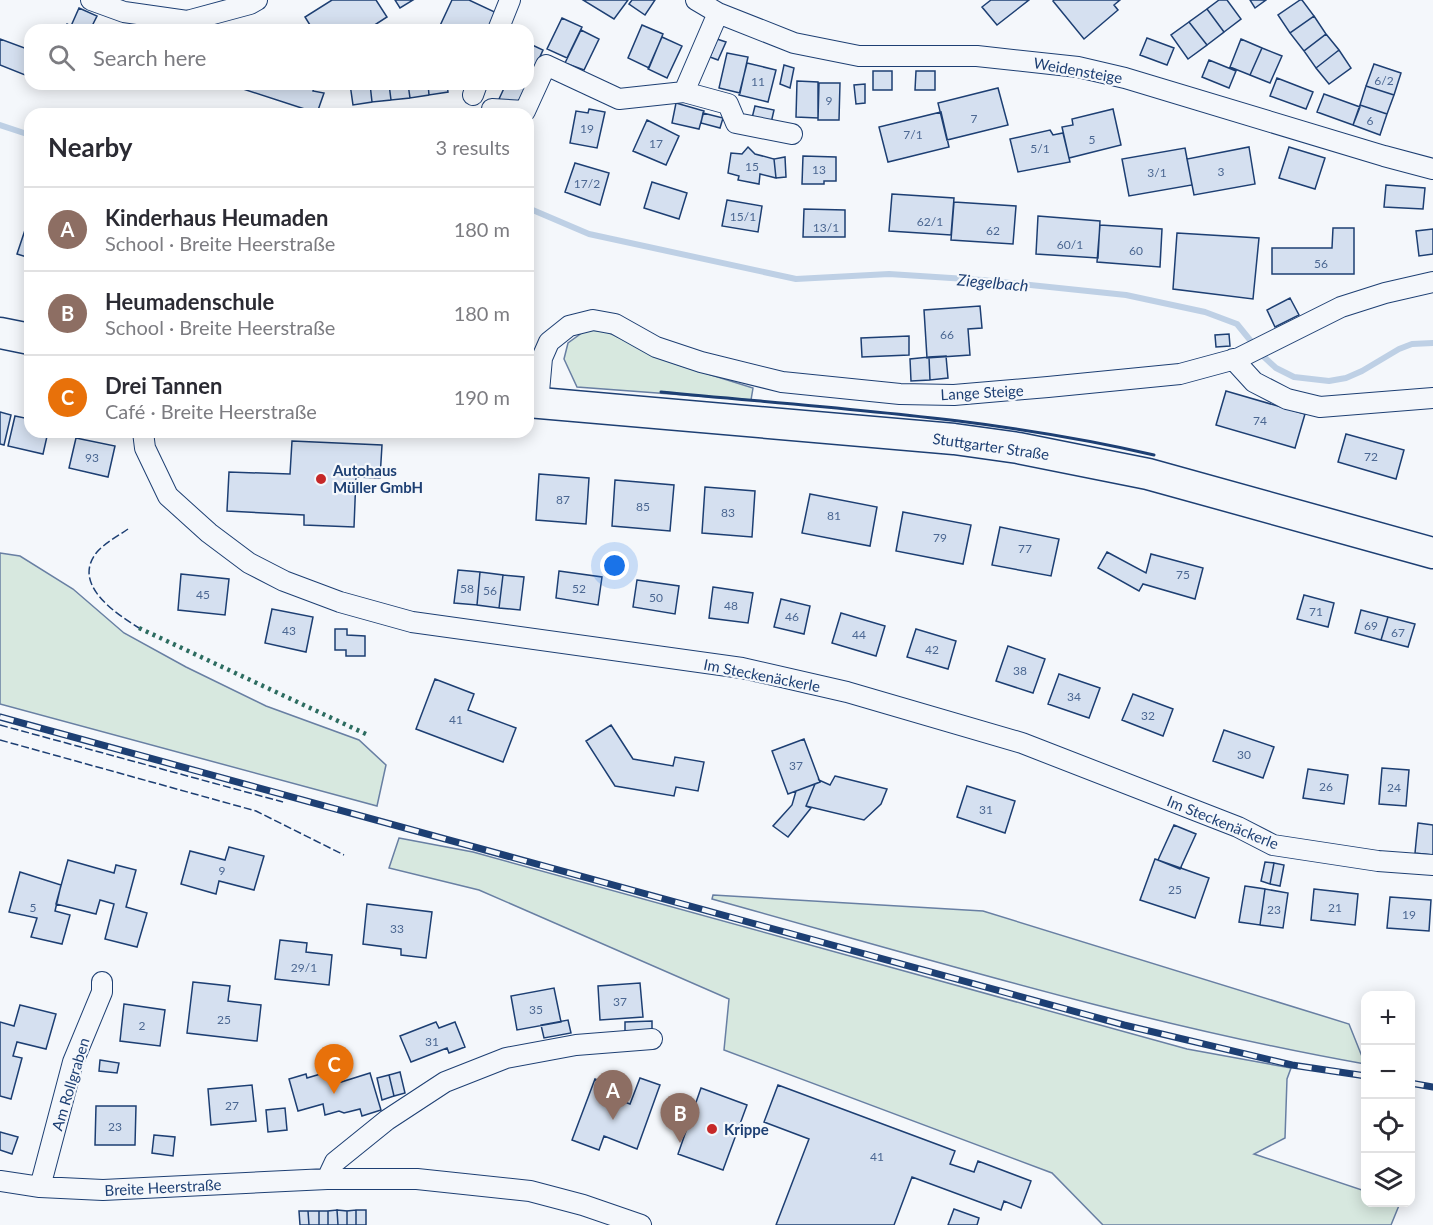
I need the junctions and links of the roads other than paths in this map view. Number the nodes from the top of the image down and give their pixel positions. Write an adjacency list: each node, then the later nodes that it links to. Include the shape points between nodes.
1 (91, 0): 2 (street, via 124,12 187,21)
2 (257, 0)
3 (510, 0): 6 (street)
4 (696, 0): 5 (street, Weidensteige)
5 (718, 13): 7 (street); 10 (street, Weidensteige, via 794,43 859,56 977,56 1087,69)
6 (500, 24)
7 (684, 92): 8 (street, via 619,99 546,65); 9 (street, via 728,104 736,123)
8 (526, 108)
9 (792, 134)
10 (1433, 169)
11 (1433, 282): 15 (street, Lange Steige, via 1341,308)
12 (0, 333): 13 (main road)
13 (24, 338)
14 (535, 357): 15 (street, Lange Steige, via 569,326 593,320 615,324 656,347 782,382 900,394 954,394 1180,374); 16 (street, Stuttgarter Straße)
15 (1236, 358): 17 (street, via 1254,382 1287,399 1320,407)
16 (534, 380)
17 (1433, 398)
18 (534, 402): 20 (main road, Stuttgarter Straße, via 1018,448 1148,474)
19 (144, 438): 21 (street, Im Steckenäckerle, via 168,496 209,532 249,563 340,602 412,622 742,668 847,692 1022,743 1238,827 1273,845)
20 (1433, 553)
21 (1433, 865)
22 (102, 982): 26 (street, Am Rollgraben, via 102,992 73,1062)
23 (652, 1039): 24 (street, via 576,1045 506,1059 445,1082 387,1120 335,1162)
24 (327, 1179): 26 (street, Breite Heerstraße, via 103,1190); 27 (street, Breite Heerstraße, via 417,1179 530,1191)
25 (0, 1181): 26 (street, Breite Heerstraße)
26 (40, 1188)
27 (641, 1225)

